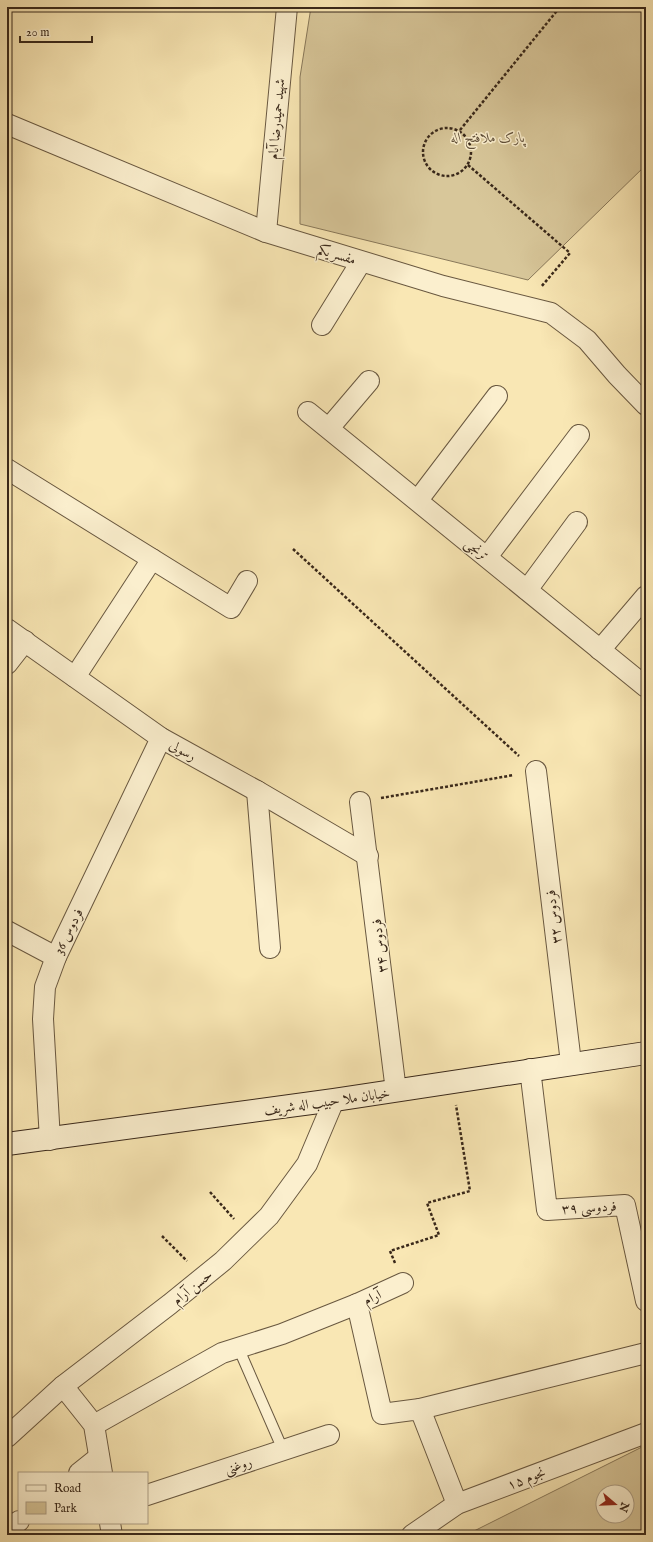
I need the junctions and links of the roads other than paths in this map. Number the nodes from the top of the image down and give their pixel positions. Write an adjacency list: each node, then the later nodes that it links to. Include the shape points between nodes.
1 (287, 7): 3 (street, شهید حمیدرضا آبام)
2 (7, 124): 3 (street, مفسر یکم)
3 (266, 232): 4 (street, مفسر یکم)
4 (361, 262): 5 (street); 8 (street, مفسر یکم, via 443,286 552,313 588,340)
5 (322, 325)
6 (369, 381): 10 (street)
7 (496, 396): 13 (street)
8 (646, 405)
9 (308, 412): 10 (street, ترنجی)
10 (329, 428): 13 (street, ترنجی)
11 (579, 435): 15 (street)
12 (7, 469): 16 (street)
13 (418, 500): 15 (street, ترنجی)
14 (578, 522): 18 (street)
15 (487, 557): 18 (street, ترنجی)
16 (152, 559): 17 (street, via 231,608); 24 (street)
17 (247, 580)
18 (527, 590): 22 (street, ترنجی)
19 (646, 596): 22 (street)
20 (7, 629): 21 (street, رسولی)
21 (25, 641): 23 (street); 24 (street, رسولی)
22 (600, 650): 25 (street, ترنجی)
23 (7, 664)
24 (75, 677): 26 (street, رسولی)
25 (646, 687)
26 (161, 738): 28 (street, رسولی); 33 (street, فردوس 36)
27 (536, 771): 35 (street, فردوس ۳۲)
28 (257, 791): 30 (street, رسولی); 32 (street)
29 (360, 802): 30 (street, فردوس ۳۴)
30 (368, 856): 37 (street, فردوس ۳۴)
31 (7, 931): 33 (street)
32 (270, 948)
33 (56, 957): 39 (street, فردوس 36, via 45,987 43,1019)
34 (646, 1052): 35 (main road, خیابان ملا حبیب اله شریف)
35 (571, 1063): 36 (main road, خیابان ملا حبیب اله شریف)
36 (530, 1070): 37 (main road, خیابان ملا حبیب اله شریف); 42 (street, فردوسی ۳۹, via 547,1210 625,1205)
37 (396, 1091): 38 (main road, خیابان ملا حبیب اله شریف)
38 (334, 1100): 39 (main road, خیابان ملا حبیب اله شریف); 46 (street, حسن آرام, via 308,1164 269,1216 203,1278)
39 (50, 1140): 40 (main road, خیابان ملا حبیب اله شریف)
40 (7, 1144)
41 (403, 1283): 43 (street, آرام)
42 (646, 1301)
43 (357, 1304): 44 (street, آرام, via 282,1334); 47 (street, via 382,1414)
44 (238, 1347): 48 (street, آرام, via 222,1353); 52 (lane)
45 (646, 1353): 47 (street)
46 (63, 1386): 48 (street); 51 (street, حسن آرام)
47 (420, 1409): 56 (street)
48 (94, 1425): 53 (street)
49 (646, 1433): 56 (street, نجوم ۱۵)
50 (329, 1435): 52 (street, روغنی)
51 (7, 1437)
52 (283, 1450): 55 (street, روغنی)
53 (100, 1465): 54 (street)
54 (82, 1472)
55 (148, 1495)
56 (457, 1504): 61 (street, نجوم ۱۵)
57 (18, 1522): 59 (street)
58 (110, 1524): 60 (street)
59 (7, 1531)
60 (112, 1535)
61 (412, 1535)

